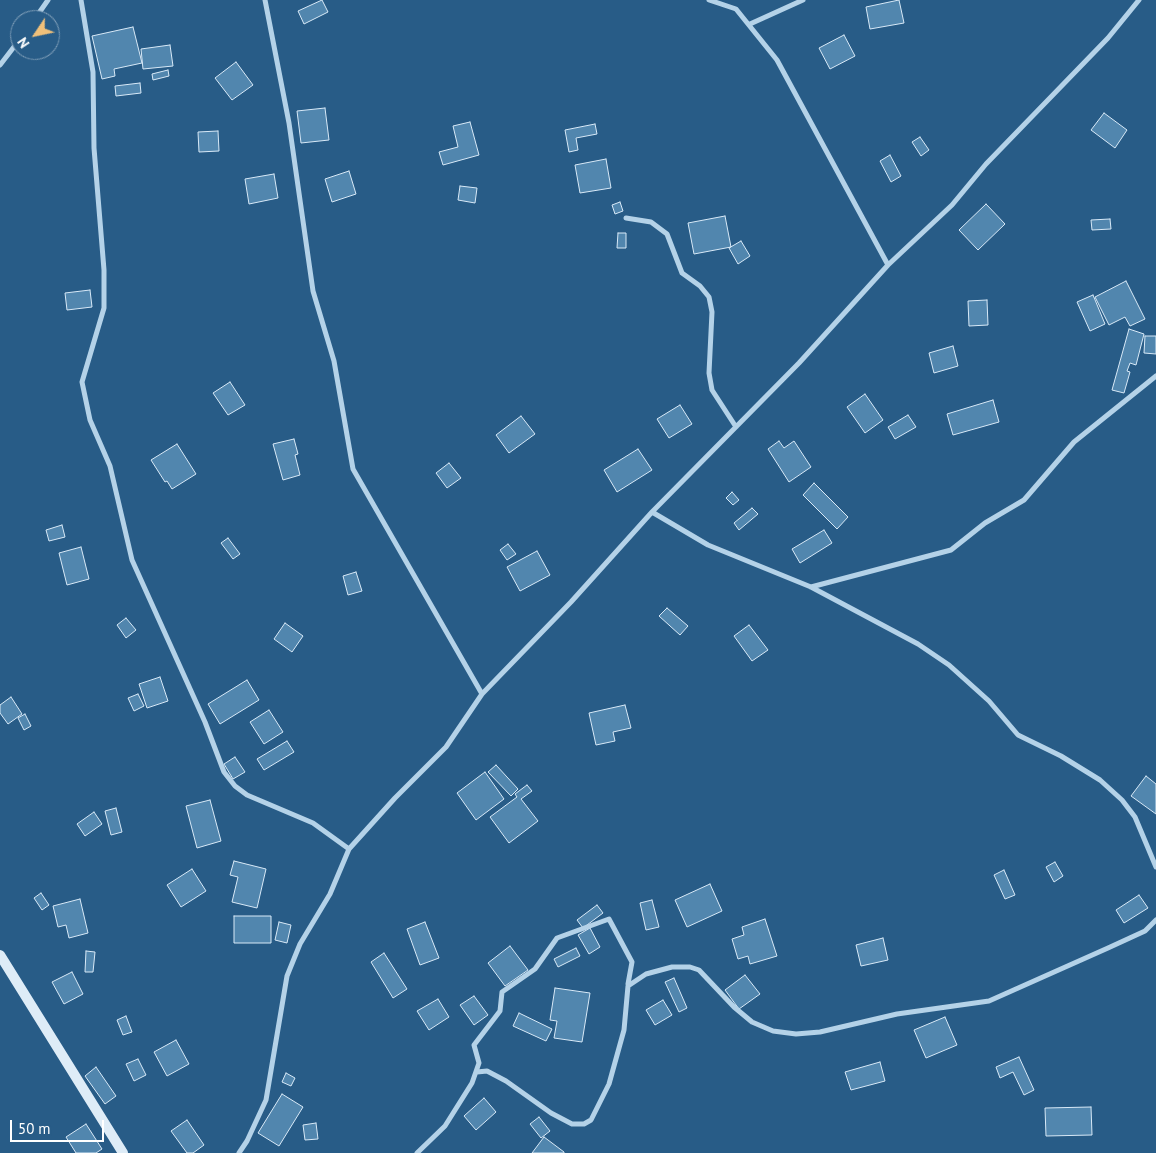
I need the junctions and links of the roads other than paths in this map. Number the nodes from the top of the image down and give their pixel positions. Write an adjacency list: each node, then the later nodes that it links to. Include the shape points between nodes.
1 (81, 0): 16 (street, via 93,72 94,148 104,270 104,308 82,382 90,420 110,466 132,560 229,779 247,795 313,823)
2 (265, 0): 15 (street, via 289,123 313,290 334,361 352,469)
3 (709, 0): 6 (street, via 736,9)
4 (803, 0): 6 (street)
5 (1139, 0): 10 (street, via 1108,38 986,164 952,205)
6 (750, 24): 10 (street, via 777,60)
7 (10, 52): 8 (street)
8 (0, 65)
9 (626, 218): 12 (street, via 651,222 667,234 682,273 709,297 712,312 709,373 712,390)
10 (888, 265): 12 (street)
11 (1156, 376): 14 (street, via 1074,442 1024,500 985,523 952,550)
12 (736, 427): 13 (street)
13 (652, 512): 14 (street, via 708,544); 15 (street)
14 (810, 587): 17 (street, via 918,644 949,665 989,701 1018,735 1100,780 1122,800 1134,817)
15 (482, 694): 16 (street, via 446,747 394,798)
16 (349, 849): 25 (street, via 330,894 300,944 287,976 266,1100 248,1141)
17 (1156, 867)
18 (1156, 920): 20 (street, via 1145,931 989,1001 897,1014 820,1032 796,1034 773,1031 752,1022 699,970 690,967 672,967 646,974)
19 (0, 955): 24 (street)
20 (628, 986): 21 (street, via 632,962 610,919 557,938 536,970 502,992 500,1011 474,1045); 22 (street, via 620,1049 610,1084 591,1120 572,1124)
21 (478, 1057): 22 (street); 23 (street)
22 (487, 1071): 23 (street)
23 (477, 1072): 26 (street, via 445,1126)
24 (123, 1153)
25 (239, 1153)
26 (417, 1153)

